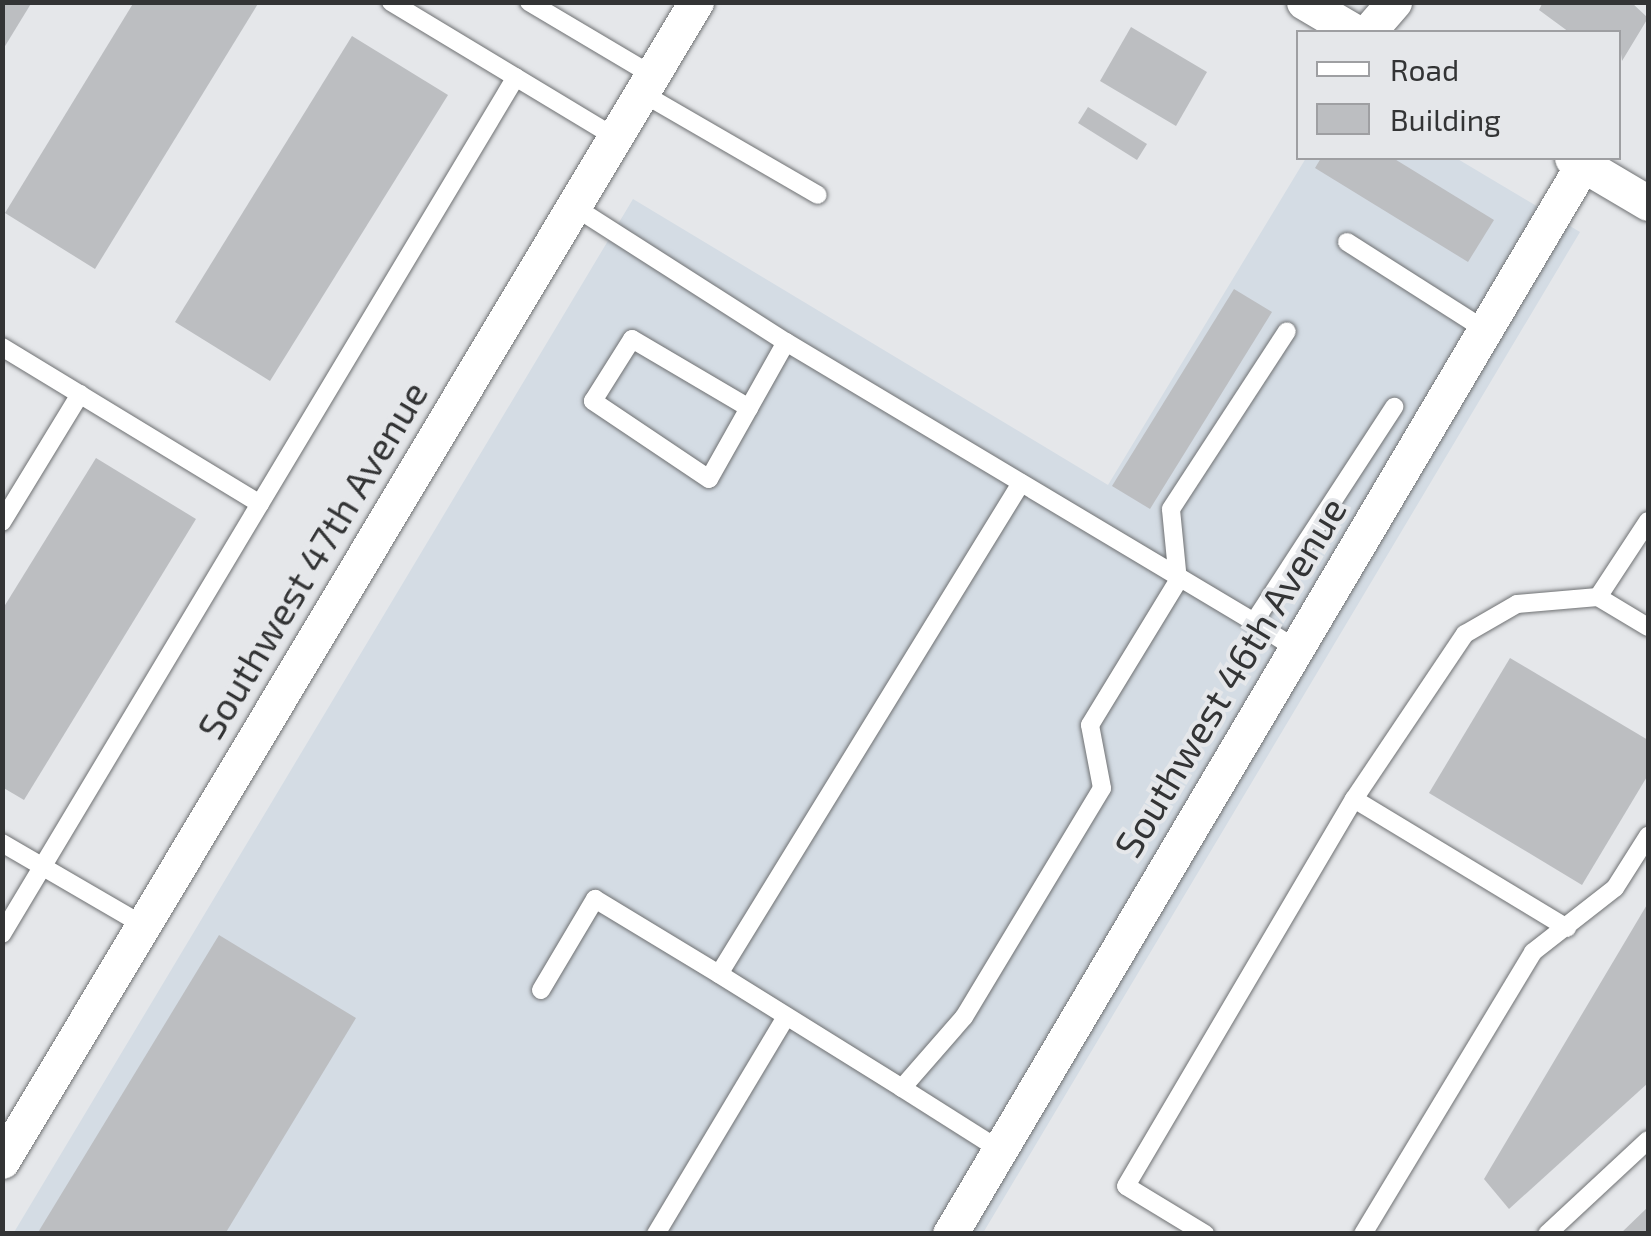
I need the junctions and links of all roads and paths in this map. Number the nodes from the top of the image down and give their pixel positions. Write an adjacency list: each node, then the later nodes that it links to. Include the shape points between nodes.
1 (391, 2): 8 (lane)
2 (529, 2): 9 (lane)
3 (696, 2): 9 (street, Southwest 47th Avenue)
4 (1304, 2): 6 (street)
5 (1394, 2): 7 (street)
6 (1352, 30)
7 (1370, 30)
8 (516, 77): 10 (lane); 24 (lane)
9 (647, 84): 10 (street, Southwest 47th Avenue); 12 (lane)
10 (615, 137): 14 (street, Southwest 47th Avenue)
11 (1578, 161): 13 (street); 16 (street, Southwest 46th Avenue)
12 (818, 196)
13 (1648, 203)
14 (574, 206): 18 (lane); 36 (street, Southwest 47th Avenue)
15 (1347, 242): 16 (lane)
16 (1486, 330): 31 (street, Southwest 46th Avenue)
17 (1287, 331): 27 (lane, via 1171,509)
18 (786, 342): 22 (lane); 23 (lane)
19 (2, 347): 20 (lane)
20 (80, 394): 24 (lane); 26 (lane)
21 (1394, 407): 29 (lane)
22 (749, 408): 22 (lane, via 709,478 593,401 632,338)
23 (1021, 482): 27 (lane); 39 (lane)
24 (260, 504): 35 (lane)
25 (1648, 521): 28 (lane)
26 (2, 522)
27 (1178, 581): 29 (lane); 42 (lane, via 1090,725 1102,788 964,1017)
28 (1598, 597): 30 (lane); 32 (lane, via 1516,604 1465,634)
29 (1254, 622): 31 (lane)
30 (1648, 627)
31 (1296, 649): 44 (street, Southwest 46th Avenue)
32 (1354, 799): 37 (lane); 48 (lane, via 1126,1186)
33 (1648, 836): 37 (lane, via 1615,888)
34 (2, 843): 35 (lane)
35 (42, 866): 36 (lane); 38 (lane)
36 (143, 926): 45 (street, Southwest 47th Avenue)
37 (1568, 928): 49 (lane, via 1533,952)
38 (2, 934)
39 (718, 974): 40 (lane, via 594,898); 41 (lane)
40 (542, 990)
41 (784, 1020): 42 (lane); 46 (lane)
42 (902, 1088): 44 (lane)
43 (1648, 1140): 50 (lane)
44 (1000, 1150): 47 (street, Southwest 46th Avenue)
45 (2, 1161)
46 (656, 1234)
47 (950, 1234)
48 (1205, 1234)
49 (1363, 1234)
50 (1548, 1234)

